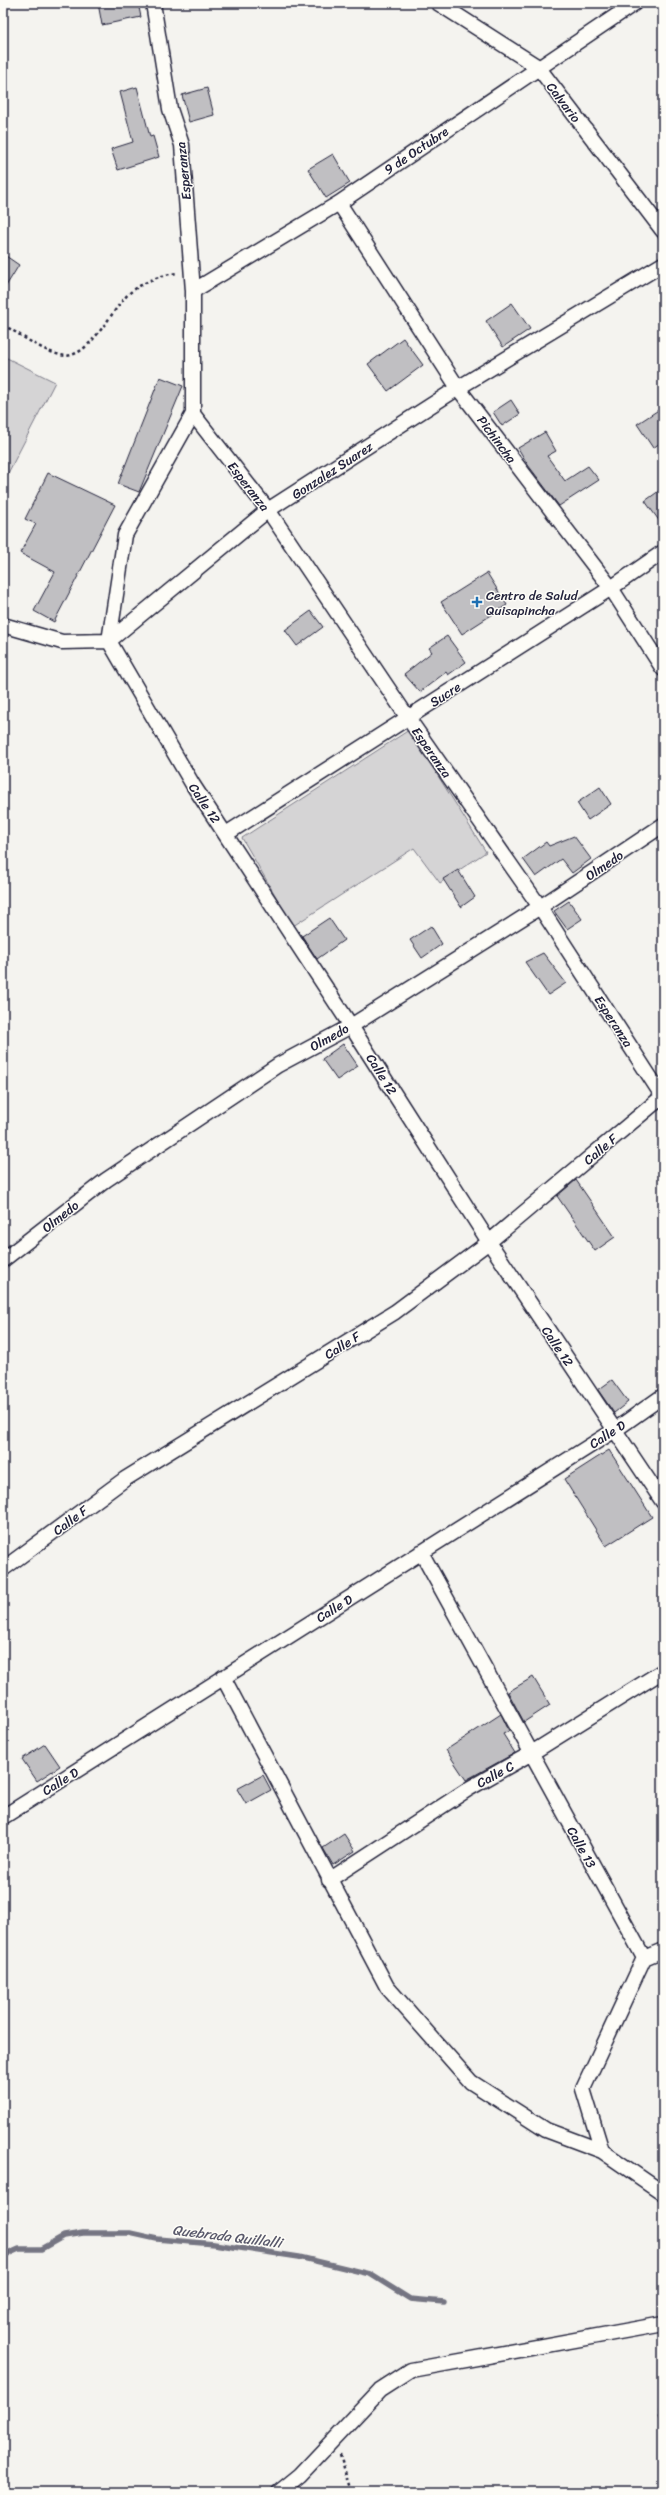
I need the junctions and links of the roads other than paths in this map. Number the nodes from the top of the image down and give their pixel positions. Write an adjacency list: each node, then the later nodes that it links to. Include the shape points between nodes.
1 (153, 3): 8 (street, Esperanza, via 170,109 182,145)
2 (438, 3): 4 (street, Calvario)
3 (635, 3): 4 (street, 9 de Octubre)
4 (538, 67): 5 (street, 9 de Octubre); 6 (street, Calvario)
5 (339, 203): 8 (street, 9 de Octubre); 9 (street, Pichincha)
6 (663, 231)
7 (663, 264): 9 (street, Gonzalez Suarez)
8 (193, 291): 10 (street, Esperanza)
9 (458, 388): 11 (street, Gonzalez Suarez); 13 (street, Pichincha)
10 (193, 414): 11 (street, Esperanza); 15 (street, Esperanza, via 126,535)
11 (268, 510): 15 (street, Gonzalez Suarez); 17 (street, Esperanza)
12 (663, 552): 13 (street, Sucre)
13 (610, 588): 16 (street, Pichincha); 17 (street, Sucre)
14 (3, 625): 15 (street, via 62,642)
15 (109, 641): 19 (street, Calle 12, via 193,785)
16 (663, 669)
17 (408, 718): 19 (street, Sucre); 20 (street, Esperanza)
18 (663, 825): 20 (street, Olmedo)
19 (226, 834): 21 (street, Calle 12)
20 (540, 907): 21 (street, Olmedo); 22 (street, Esperanza)
21 (351, 1026): 23 (street, Calle 12); 24 (street, Olmedo, via 278,1065 119,1171)
22 (663, 1096): 23 (street, Calle F)
23 (489, 1242): 26 (street, Calle 12); 29 (street, Calle F, via 395,1312 125,1479)
24 (3, 1260)
25 (663, 1396): 26 (street, Calle D)
26 (614, 1430): 27 (street, Calle 12); 28 (street, Calle D)
27 (663, 1502)
28 (421, 1552): 31 (street, Calle D); 32 (street, Calle 13)
29 (3, 1569)
30 (663, 1671): 32 (street, Calle C)
31 (223, 1678): 33 (street, Calle D); 34 (street)
32 (530, 1754): 34 (street, Calle C, via 470,1788); 36 (street, Calle 13)
33 (3, 1817)
34 (329, 1880): 37 (street, via 387,1987 471,2082 546,2130)
35 (663, 1950): 36 (street)
36 (644, 1958): 37 (street, via 583,2089)
37 (602, 2151): 38 (street)
38 (663, 2193)
39 (663, 2324): 40 (street, via 411,2370 380,2390 300,2475)
40 (279, 2492)

